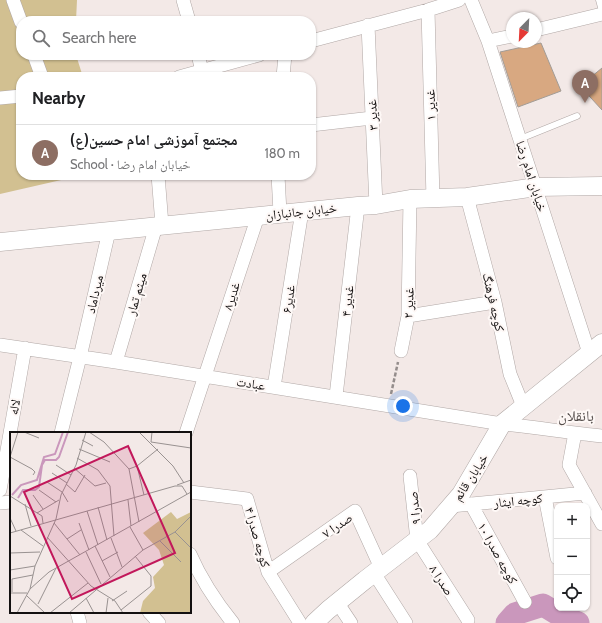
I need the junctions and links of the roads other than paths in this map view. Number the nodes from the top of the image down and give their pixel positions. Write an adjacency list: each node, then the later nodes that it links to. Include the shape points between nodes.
1 (13, 0): 8 (street)
2 (183, 0): 9 (street)
3 (459, 0): 6 (street)
4 (472, 0): 14 (street, خیابان امام رضا)
5 (599, 0): 7 (lane)
6 (428, 10): 10 (street); 34 (street, غدیر ۱)
7 (602, 13): 11 (street)
8 (19, 16)
9 (188, 16)
10 (368, 26): 13 (street); 26 (street, غدیر ۳)
11 (542, 28)
12 (506, 38): 14 (street)
13 (316, 40)
14 (488, 42): 28 (street, خیابان امام رضا)
15 (36, 60): 20 (street)
16 (199, 60): 19 (street)
17 (241, 60): 19 (street)
18 (285, 60): 22 (street)
19 (202, 71): 21 (street)
20 (40, 72)
21 (198, 72)
22 (284, 72)
23 (16, 96): 24 (street)
24 (0, 98)
25 (577, 116): 28 (lane)
26 (372, 118): 27 (street); 37 (street, غدیر ۳)
27 (316, 124)
28 (520, 139): 32 (street, خیابان امام رضا)
29 (158, 180): 41 (street)
30 (278, 180): 39 (street)
31 (602, 186): 32 (street, خیابان جانبازان)
32 (536, 188): 33 (street, خیابان جانبازان); 48 (street, خیابان امام رضا)
33 (467, 197): 34 (street, خیابان جانبازان); 44 (street, کوچه فرهنگ)
34 (433, 199): 35 (street, خیابان جانبازان)
35 (410, 200): 37 (street, خیابان جانبازان); 45 (street, غدیر ۲)
36 (358, 206): 37 (street, خیابان جانبازان); 38 (street, خیابان جانبازان); 54 (street, غدیر ۴)
37 (376, 206)
38 (302, 211): 39 (street, خیابان جانبازان); 53 (street, غدیر۶)
39 (280, 213): 40 (street, خیابان جانبازان)
40 (258, 216): 41 (street, خیابان جانبازان); 52 (street, غدیر۸)
41 (159, 225): 42 (street, خیابان جانبازان); 51 (street, میثم تمار)
42 (109, 230): 43 (street, خیابان جانبازان); 50 (street, میرداماد)
43 (0, 242)
44 (495, 302): 45 (street); 55 (street, کوچه فرهنگ, via 510,374)
45 (408, 316): 49 (street, غدیر ۲)
46 (0, 345): 47 (street, عبادت)
47 (25, 348): 50 (street, عبادت); 57 (street, لاله)
48 (595, 348): 55 (street, خیابان قائم)
49 (401, 351)
50 (80, 357): 51 (street, عبادت); 58 (street, میرداماد)
51 (116, 362): 52 (street, عبادت)
52 (205, 376): 53 (street, عبادت); 59 (street, غدیر۸)
53 (274, 387): 54 (street, عبادت)
54 (336, 396): 56 (street, عبادت)
55 (523, 406): 56 (street, خیابان قائم)
56 (502, 424): 61 (street, عبادت); 69 (street, خیابان قائم, via 461,494)
57 (10, 432)
58 (60, 432)
59 (186, 432)
60 (10, 433): 64 (street, لاله)
61 (575, 433): 62 (street, عبادت); 66 (street, via 569,466)
62 (602, 436)
63 (410, 476): 71 (street, صدرا ۹)
64 (0, 490)
65 (191, 492): 75 (street, کوچه صدرا ۴, via 247,499)
66 (585, 493): 67 (street, کوچه ایثار); 70 (street)
67 (545, 497): 68 (street, کوچه ایثار); 72 (street)
68 (471, 504): 69 (street, کوچه ایثار); 77 (street, کوچه صدرا ۱۰)
69 (450, 506): 71 (street, خیابان قائم, via 430,530)
70 (602, 524)
71 (417, 540): 74 (street, خیابان قائم); 80 (street, صدرا ۸)
72 (554, 543)
73 (191, 556): 83 (street, via 196,569)
74 (377, 570): 75 (street, صدرا ۷, via 355,511); 76 (street, خیابان قائم); 87 (street)
75 (268, 572): 84 (street, کوچه صدرا ۴)
76 (337, 602): 85 (street, خیابان قائم); 86 (street)
77 (525, 602)
78 (77, 613): 81 (street)
79 (150, 613): 82 (street)
80 (468, 620)
81 (80, 623)
82 (159, 623)
83 (233, 623)
84 (300, 623)
85 (314, 623)
86 (351, 623)
87 (406, 623)

